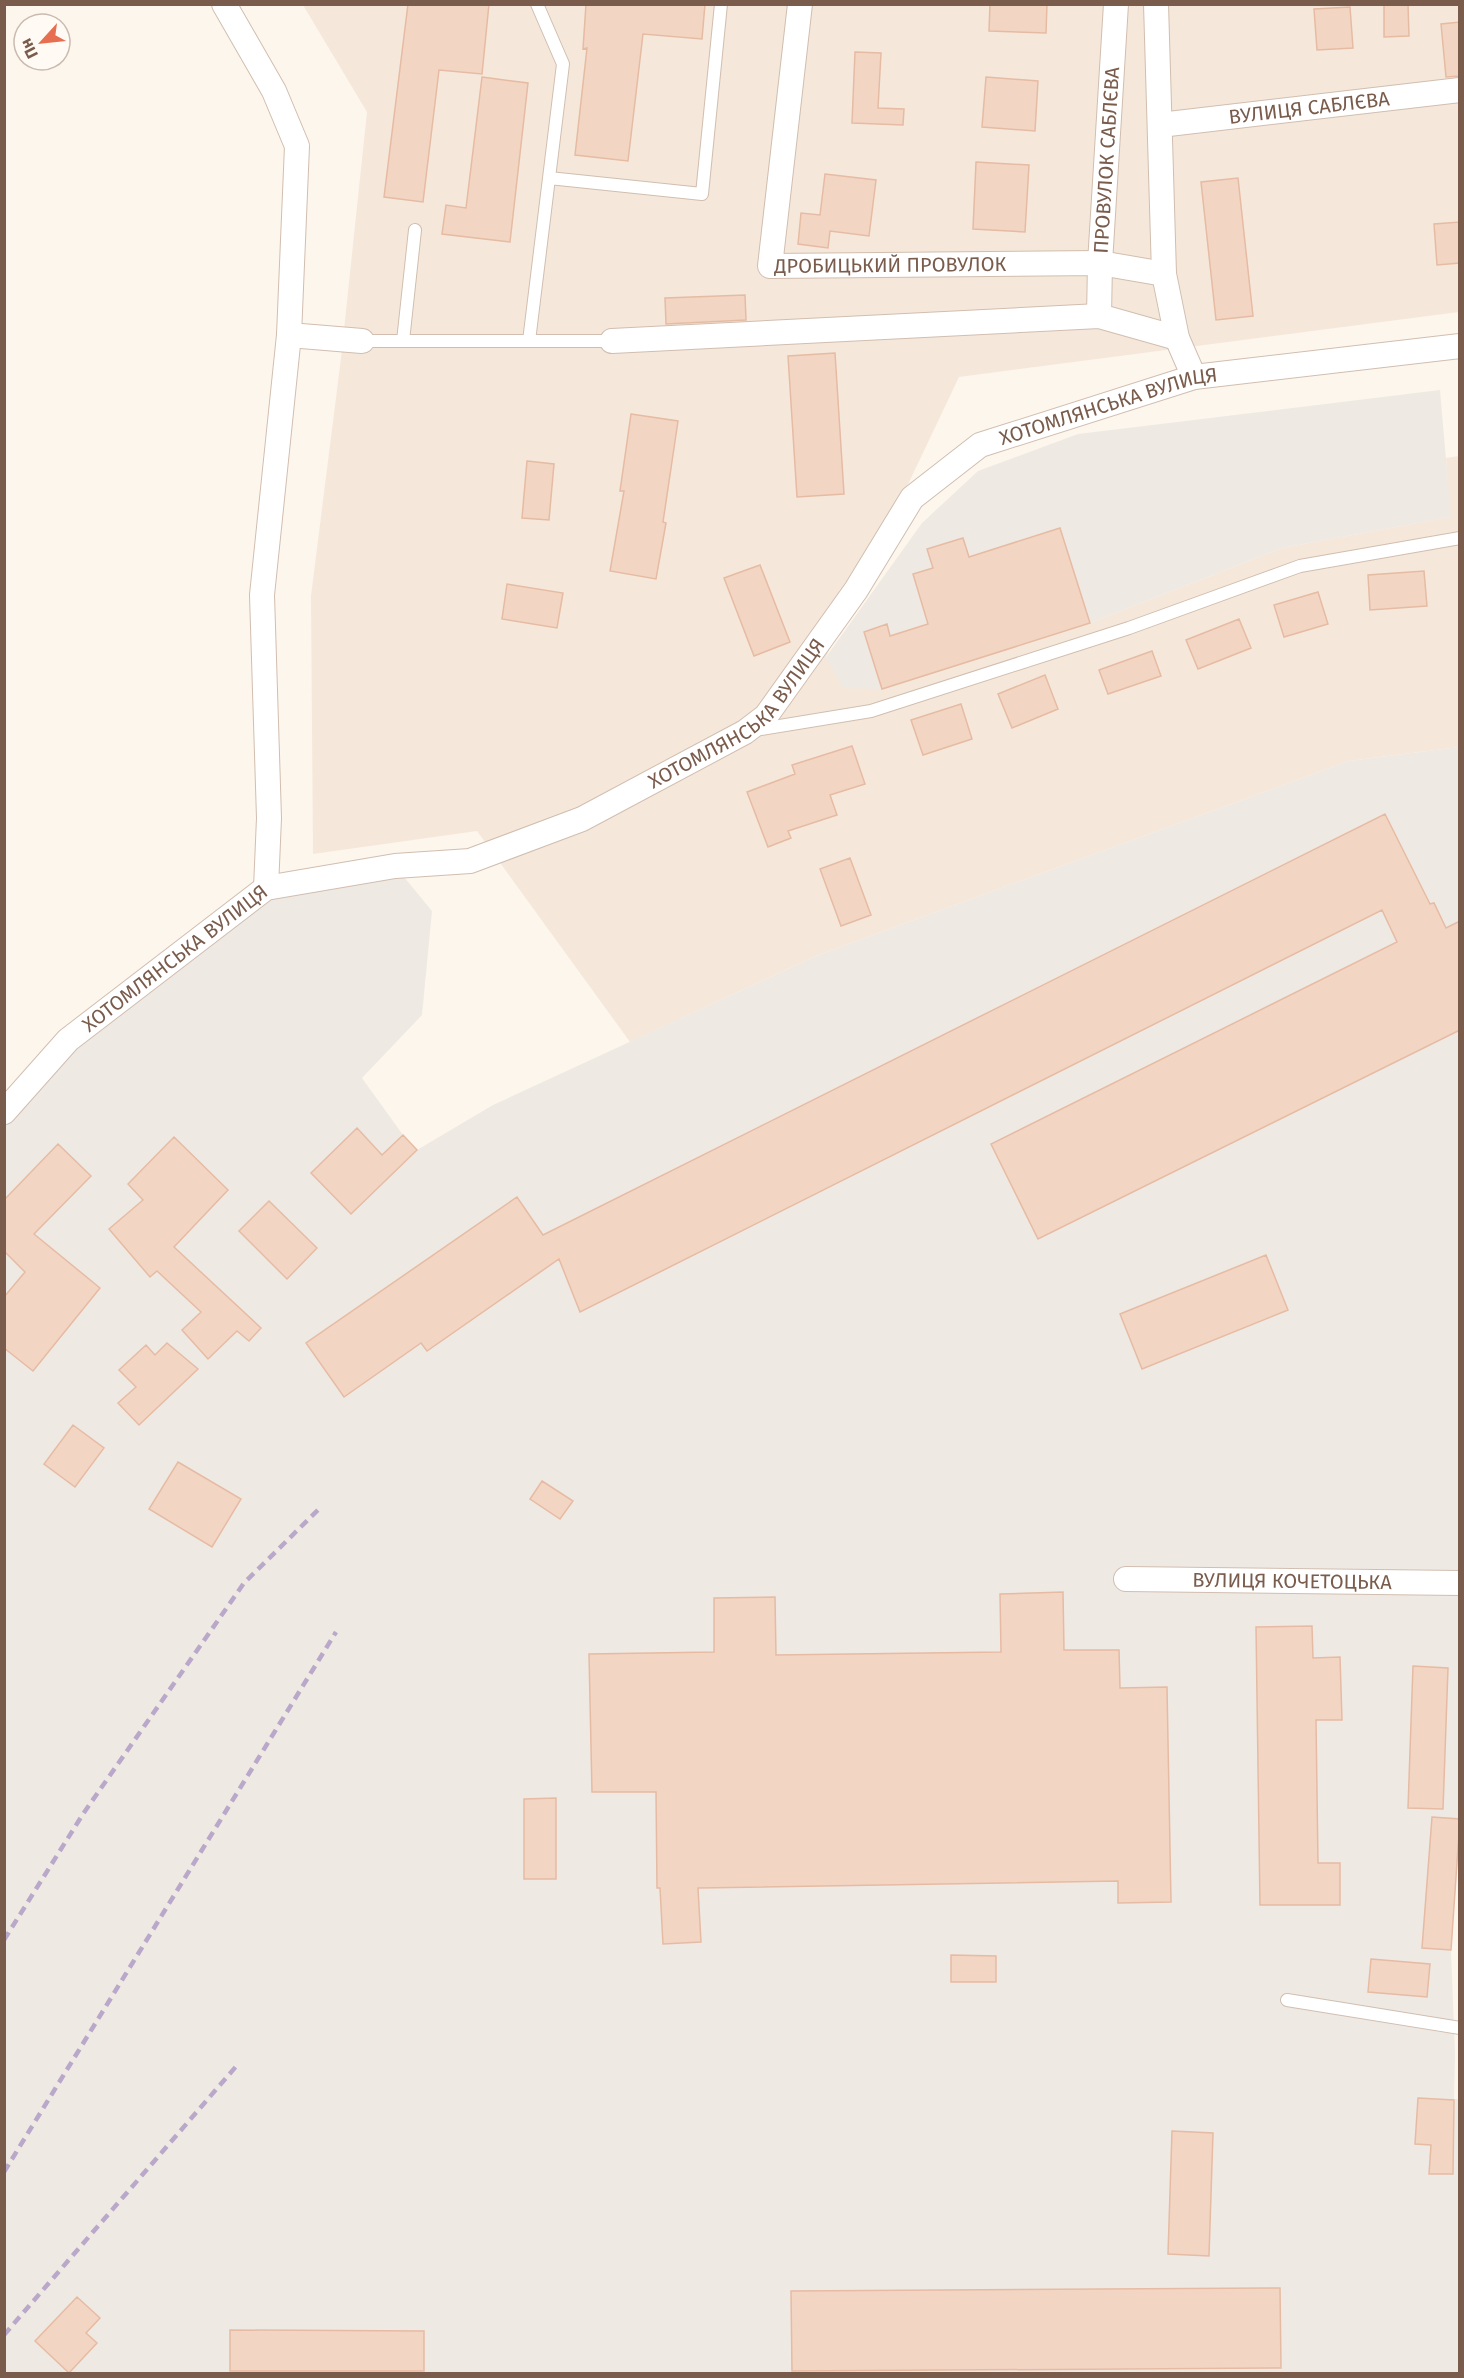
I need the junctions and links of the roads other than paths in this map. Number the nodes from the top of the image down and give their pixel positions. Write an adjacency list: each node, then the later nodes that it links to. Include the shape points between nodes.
1 (224, 4): 14 (street, via 274,91 297,146)
2 (537, 4): 9 (lane, via 563,64)
3 (721, 4): 9 (lane, via 702,194)
4 (800, 4): 11 (street, ДРОБИЦЬКИЙ ПРОВУЛОК, via 770,266)
5 (1116, 4): 11 (street, ПРОВУЛОК САБЛЄВА)
6 (1156, 4): 8 (street)
7 (1460, 90): 8 (street, ВУЛИЦЯ САБЛЄВА)
8 (1160, 124): 12 (street)
9 (549, 178): 18 (lane)
10 (415, 230): 17 (lane)
11 (1100, 263): 12 (street, ДРОБИЦЬКИЙ ПРОВУЛОК); 13 (street, ПРОВУЛОК САБЛЄВА)
12 (1164, 274): 15 (street)
13 (1099, 316): 15 (street); 19 (street)
14 (290, 335): 16 (street); 24 (street, via 262,595 269,818)
15 (1177, 338): 21 (street)
16 (362, 340): 17 (lane)
17 (403, 340): 18 (lane)
18 (529, 341): 19 (lane)
19 (612, 341)
20 (1460, 346): 21 (street, ХОТОМЛЯНСЬКА ВУЛИЦЯ)
21 (1194, 376): 23 (street, ХОТОМЛЯНСЬКА ВУЛИЦЯ, via 980,445 912,498 856,590 766,716)
22 (1460, 538): 23 (lane, via 1300,566 1129,628 871,711)
23 (745, 732): 24 (street, ХОТОМЛЯНСЬКА ВУЛИЦЯ, via 582,819 470,861 395,866)
24 (266, 888): 25 (street, ХОТОМЛЯНСЬКА ВУЛИЦЯ, via 68,1040)
25 (4, 1112)
26 (1126, 1579): 27 (street, ВУЛИЦЯ КОЧЕТОЦЬКА)
27 (1460, 1583)
28 (1287, 2000): 29 (lane)
29 (1460, 2028)

